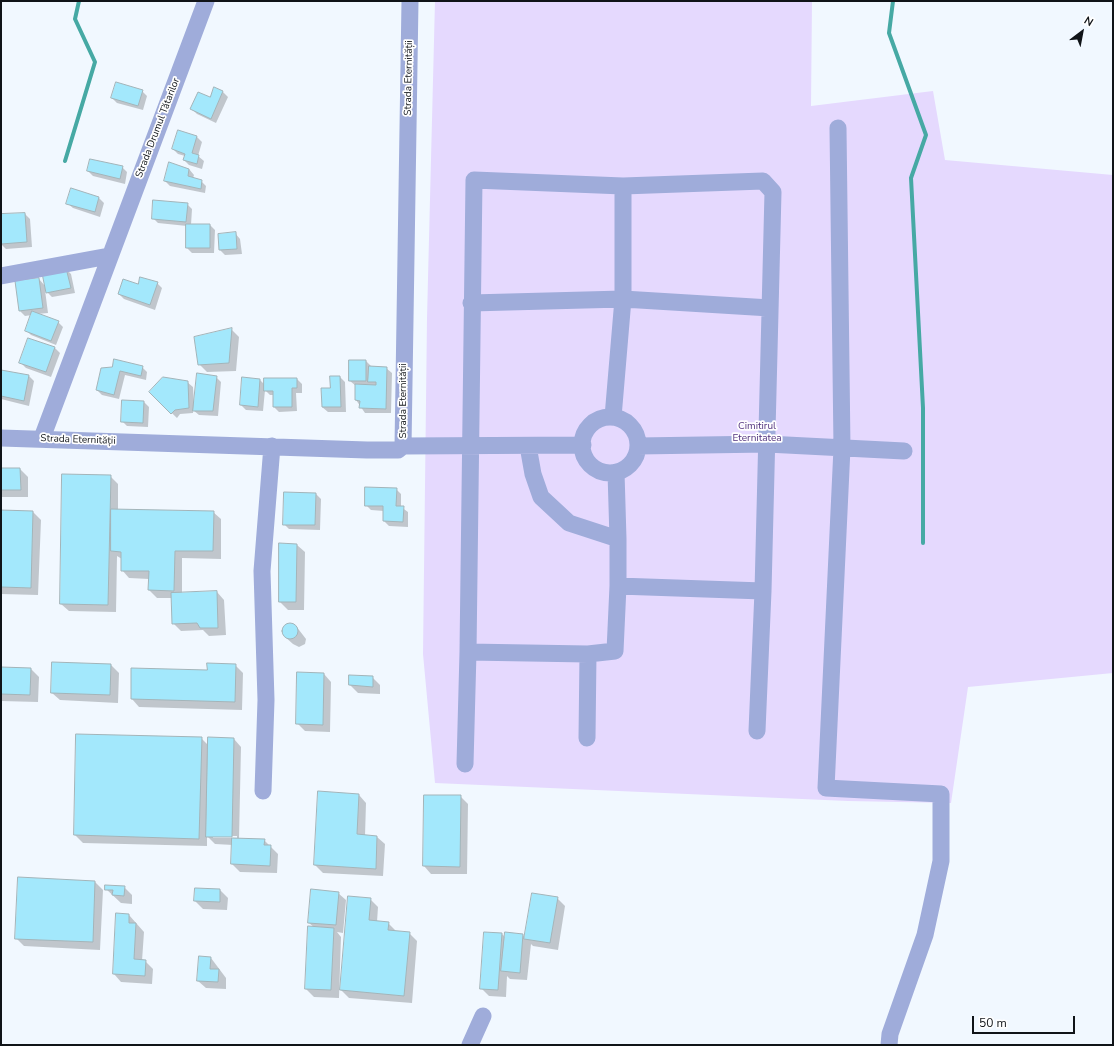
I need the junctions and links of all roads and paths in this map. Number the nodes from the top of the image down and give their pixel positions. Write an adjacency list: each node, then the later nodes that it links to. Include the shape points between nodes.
1 (206, 1): 5 (street, Strada Drumul Tătarilor)
2 (410, 1): 16 (street, Strada Eternității)
3 (838, 128): 20 (street)
4 (623, 186): 7 (street); 8 (street, via 474,180); 9 (street, via 763,181 773,192)
5 (109, 256): 6 (street); 12 (street, Strada Drumul Tătarilor)
6 (1, 276)
7 (623, 300): 8 (street); 9 (street); 10 (street)
8 (472, 303): 17 (street)
9 (770, 308): 13 (street)
10 (613, 417): 14 (street, via 599,419 591,424 585,432); 19 (street, via 633,428)
11 (1, 438): 12 (street, Strada Eternității)
12 (42, 438): 15 (street, Strada Eternității)
13 (767, 444): 19 (street); 20 (street); 25 (street)
14 (583, 445): 18 (street); 22 (street, via 586,458 591,465 599,470)
15 (272, 446): 16 (street, Strada Eternității, via 398,450); 31 (street, via 262,571 266,700)
16 (403, 446): 17 (street)
17 (471, 446): 18 (street); 26 (street)
18 (528, 446): 23 (street, via 533,474 541,497 569,523)
19 (638, 446): 22 (street, via 632,463)
20 (842, 448): 21 (street); 34 (street, via 826,788 941,794 939,868 925,936)
21 (904, 451)
22 (616, 472): 23 (street)
23 (618, 540): 24 (street)
24 (618, 586): 25 (street); 27 (street, via 615,651)
25 (763, 591): 28 (street)
26 (468, 652): 27 (street); 30 (street)
27 (588, 654): 29 (street)
28 (757, 731)
29 (587, 738)
30 (465, 764)
31 (263, 791)
32 (483, 1016): 33 (street)
33 (470, 1045)
34 (889, 1045)

